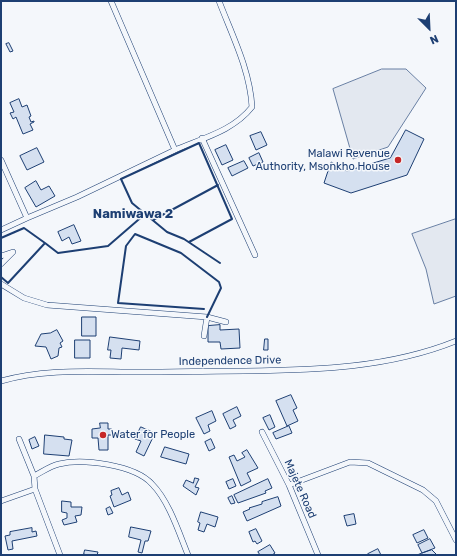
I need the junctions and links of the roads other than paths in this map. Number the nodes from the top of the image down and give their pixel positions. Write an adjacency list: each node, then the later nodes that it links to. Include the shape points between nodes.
1 (111, 1): 4 (street)
2 (219, 1): 3 (street, via 237,45 251,93 252,107 234,125)
3 (202, 138): 4 (street); 8 (street)
4 (175, 150): 6 (street)
5 (1, 160): 6 (street)
6 (27, 218): 7 (street)
7 (1, 230)
8 (255, 255)
9 (1, 256): 10 (street, via 13,252)
10 (1, 264)
11 (1, 284): 12 (street, via 24,298 47,305)
12 (207, 317): 13 (street); 14 (street)
13 (226, 322)
14 (204, 336)
15 (456, 341): 16 (street, Independence Drive, via 389,361 322,369 91,372)
16 (1, 381)
17 (262, 432): 20 (street, Majete Road)
18 (19, 439): 19 (street)
19 (34, 476): 21 (street); 25 (street, via 59,464 104,462 138,474 152,483 162,497)
20 (289, 485): 23 (street, via 350,462 368,463 423,490 436,501); 26 (street, Majete Road)
21 (35, 489): 22 (street); 24 (street)
22 (1, 501)
23 (456, 540)
24 (60, 555)
25 (188, 555)
26 (318, 555)

